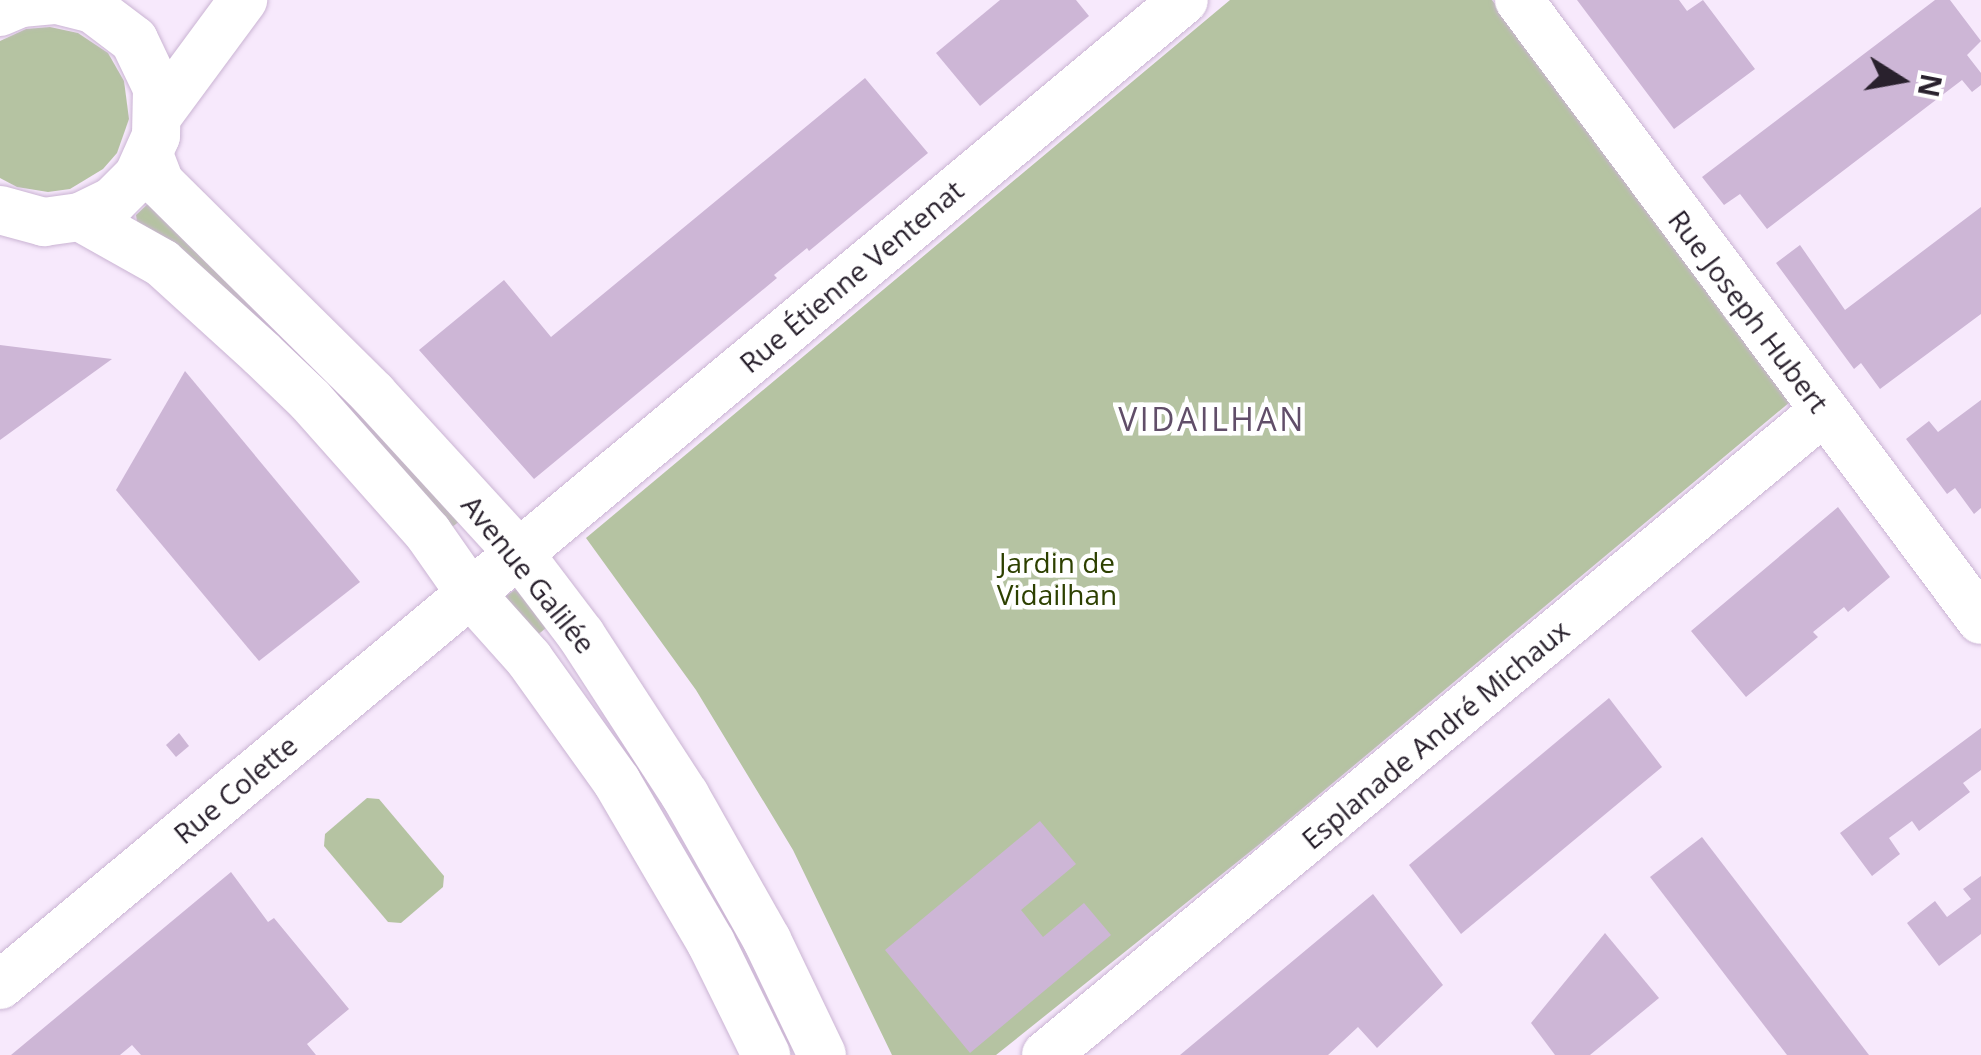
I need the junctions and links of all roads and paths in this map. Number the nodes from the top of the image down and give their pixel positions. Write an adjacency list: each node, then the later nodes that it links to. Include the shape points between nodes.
1 (242, 0): 6 (street)
2 (1184, 0): 10 (street, Rue Étienne Ventenat)
3 (1519, 0): 9 (street, Rue Joseph Hubert)
4 (85, 2): 5 (street, via 21,4); 6 (street, Avenue Galilée, via 134,40 157,88)
5 (0, 12)
6 (154, 136): 8 (street, via 138,176 112,201); 10 (street, Avenue Galilée, via 160,182 373,394)
7 (3, 213): 8 (street, via 44,222)
8 (80, 217): 11 (street, Avenue Galilée, via 162,264 262,354 428,533)
9 (1824, 411): 12 (street, Rue Joseph Hubert); 16 (street, Esplanade André Michaux)
10 (518, 552): 11 (street, Rue Étienne Ventenat); 15 (street, Avenue Galilée, via 582,635 685,795)
11 (470, 593): 13 (street, Rue Colette); 14 (street, Avenue Galilée, via 529,658 617,782)
12 (1981, 620)
13 (0, 985)
14 (766, 1055)
15 (822, 1055)
16 (1046, 1055)

